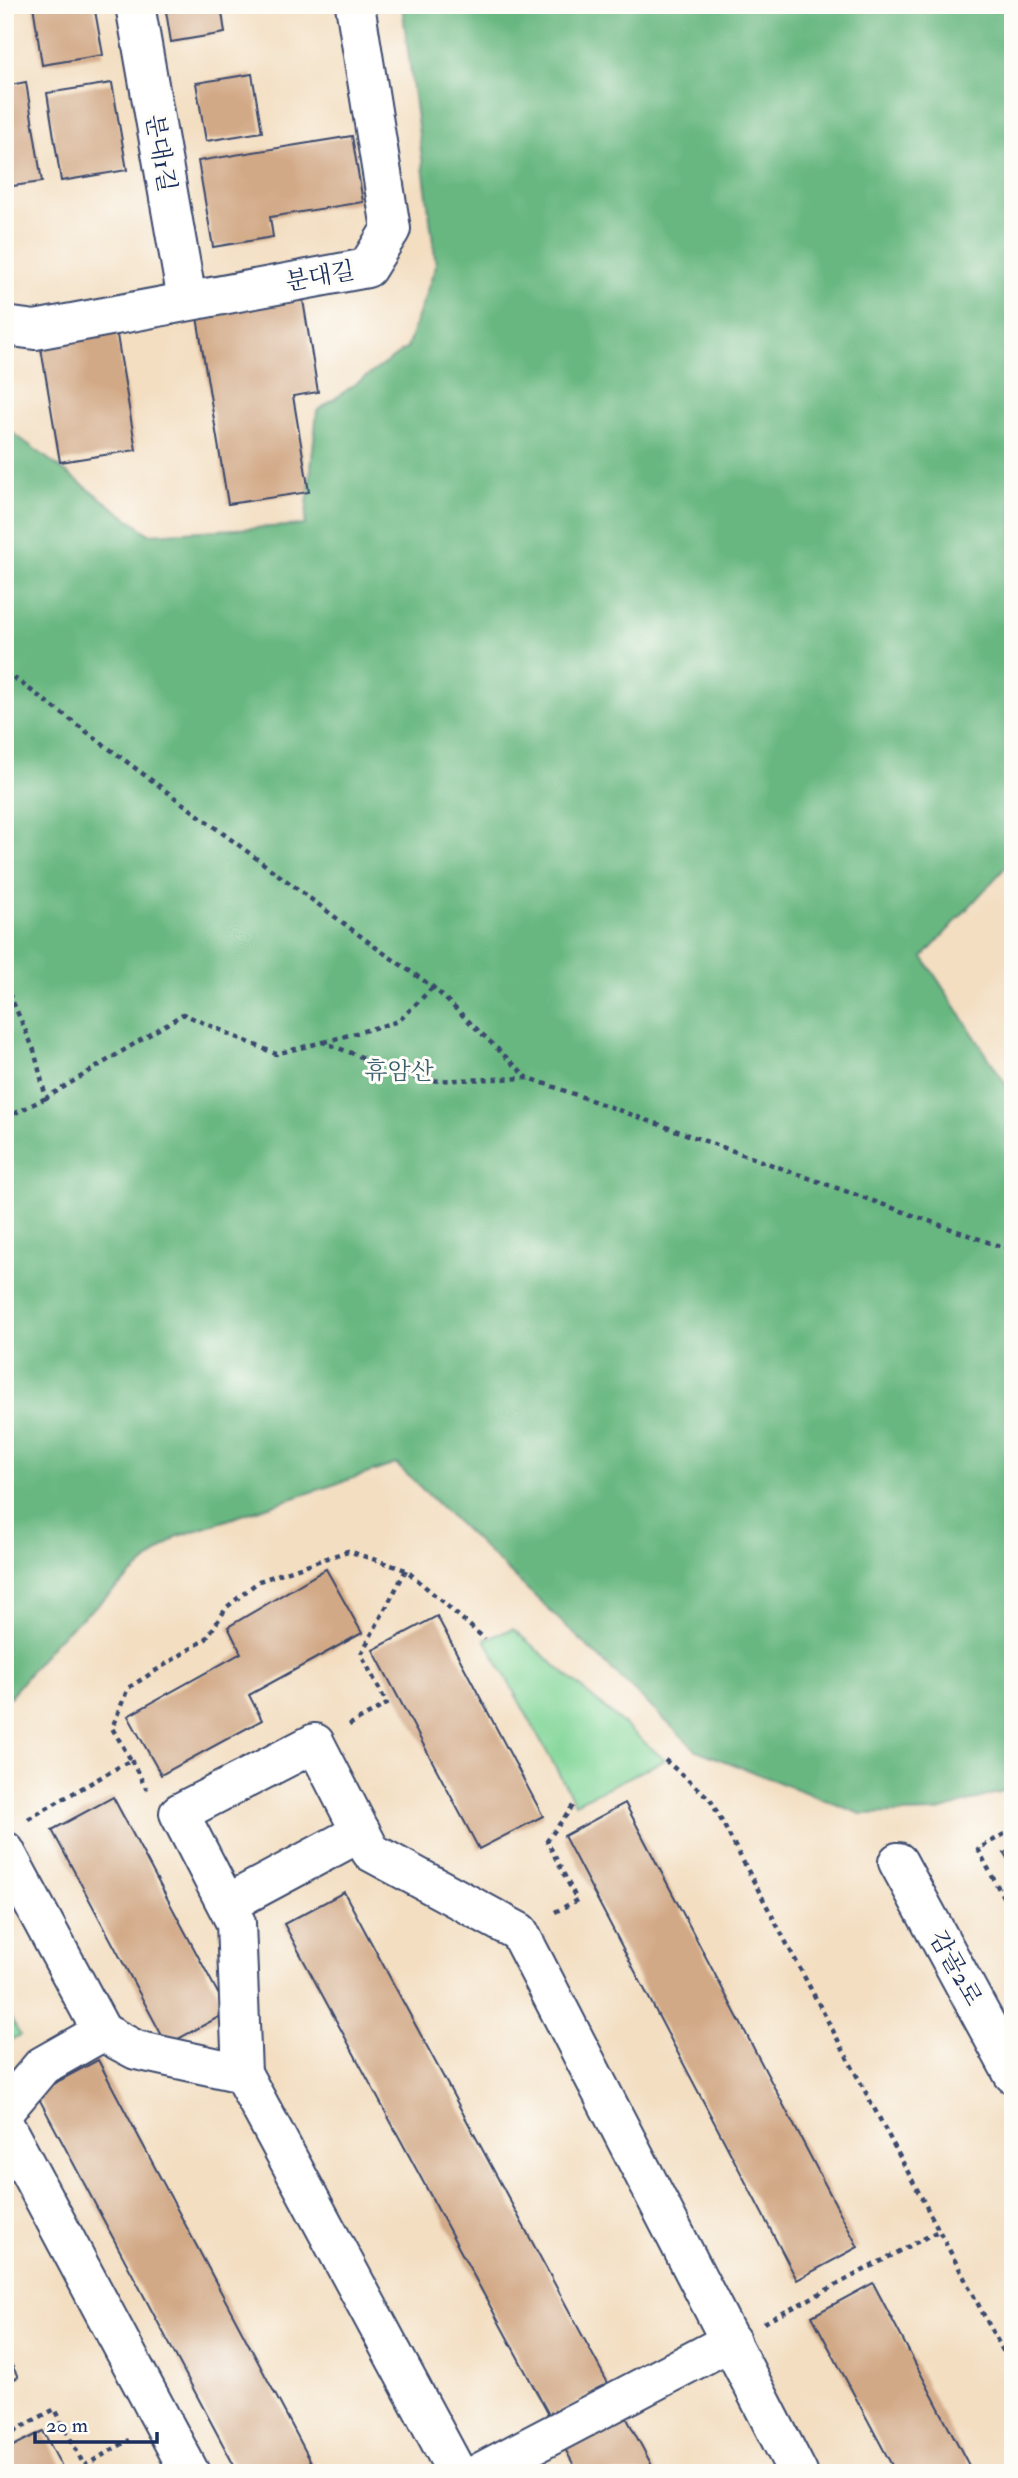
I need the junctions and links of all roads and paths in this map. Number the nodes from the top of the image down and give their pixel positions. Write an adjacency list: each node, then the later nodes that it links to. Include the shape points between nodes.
1 (135, 5): 3 (street, 분대1길)
2 (355, 5): 3 (street, 분대길, via 391,229 367,268)
3 (187, 300): 4 (street, 분대길, via 35,330)
4 (5, 326)
5 (5, 671): 7 (path)
6 (5, 984): 10 (path, via 34,1050)
7 (433, 987): 8 (path, via 399,1021); 9 (path)
8 (323, 1042): 9 (path, via 423,1081); 10 (path, via 276,1054 183,1014)
9 (529, 1078): 12 (path)
10 (46, 1098): 11 (path)
11 (5, 1118)
12 (1013, 1251)
13 (406, 1570): 14 (path); 15 (path, via 361,1654 387,1704); 20 (path, via 348,1552 259,1581 228,1607 206,1639 128,1688 112,1728 131,1760)
14 (485, 1639)
15 (315, 1743): 19 (street); 22 (street, via 179,1813)
16 (665, 1760): 30 (path, via 710,1799)
17 (575, 1803): 24 (path, via 547,1841 577,1900)
18 (1013, 1829): 23 (path, via 978,1849)
19 (361, 1832): 22 (street); 24 (street, via 371,1852)
20 (11, 1838): 25 (street)
21 (898, 1862): 27 (street, 감골2로)
22 (227, 1905): 26 (street, via 236,1923)
23 (1013, 1916)
24 (519, 1932): 31 (street)
25 (102, 2032): 26 (street, via 136,2050); 28 (street, via 42,2066)
26 (242, 2073): 38 (street)
27 (1013, 2074)
28 (5, 2110)
29 (5, 2126): 33 (street)
30 (940, 2230): 31 (path); 32 (path)
31 (731, 2341): 39 (street); 40 (street)
32 (1013, 2370)
33 (162, 2422): 35 (path); 37 (street)
34 (5, 2436): 35 (path, via 55,2409)
35 (84, 2466): 36 (path)
36 (88, 2473)
37 (190, 2473)
38 (457, 2473)
39 (479, 2473)
40 (799, 2473)

